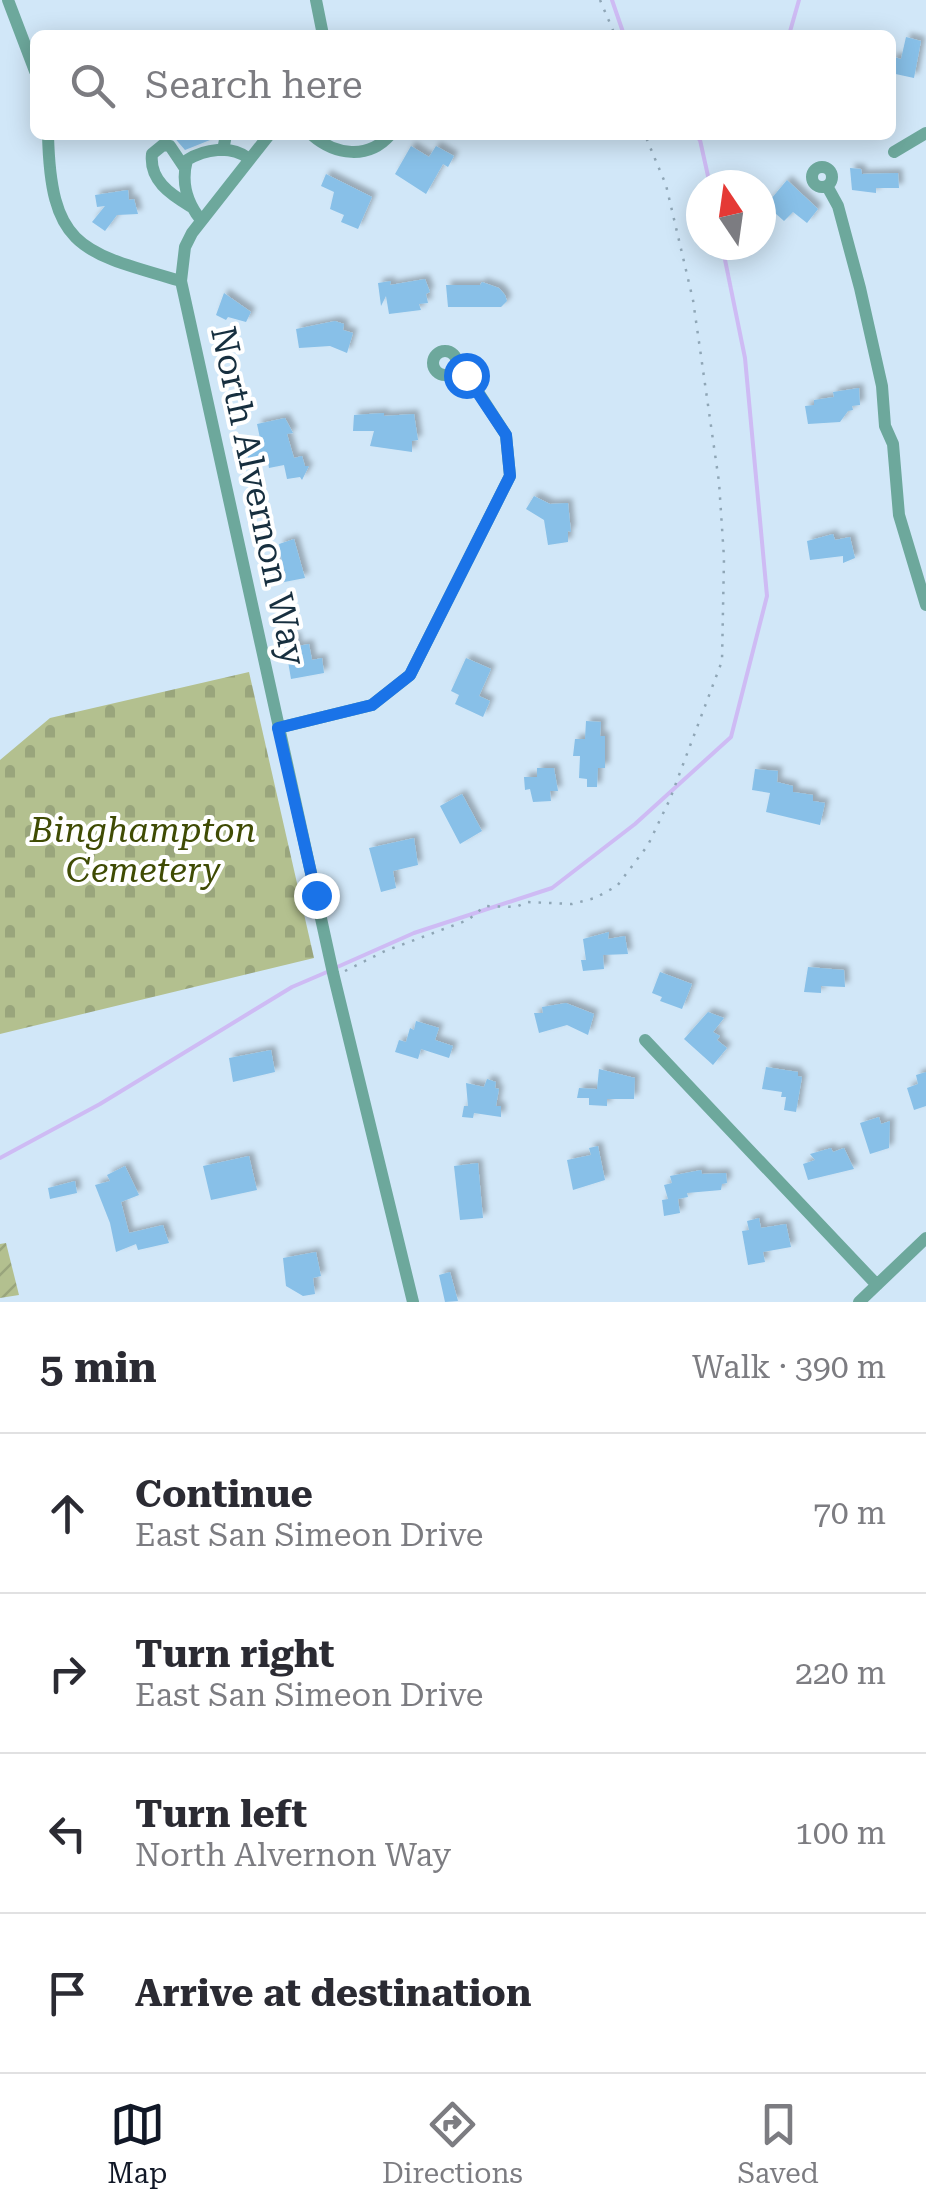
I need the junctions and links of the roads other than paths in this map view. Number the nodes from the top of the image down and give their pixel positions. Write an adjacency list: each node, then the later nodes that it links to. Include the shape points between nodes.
1 (8, 0): 4 (street)
2 (316, 0): 3 (street)
3 (322, 30)
4 (30, 58)
5 (926, 132): 12 (street)
6 (48, 140): 18 (street, via 56,212 77,240 108,260)
7 (225, 140): 11 (street)
8 (264, 140): 13 (street, North Alvernon Way)
9 (318, 140): 10 (street, via 330,150 354,152)
10 (384, 140)
11 (223, 150): 13 (street); 14 (street, via 195,155)
12 (894, 152)
13 (248, 158): 17 (street, North Alvernon Way)
14 (184, 167): 16 (street); 16 (street, via 170,146 152,154 156,178)
15 (827, 186): 20 (street, via 860,288 893,444 899,515)
16 (190, 206): 17 (street)
17 (201, 220): 18 (street, North Alvernon Way, via 185,248)
18 (180, 281): 21 (street, North Alvernon Way)
19 (456, 370): 21 (street, via 506,435 510,476 503,491 410,675 372,705)
20 (926, 605)
21 (278, 728): 25 (street, North Alvernon Way)
22 (645, 1040): 24 (street)
23 (926, 1238): 24 (street)
24 (877, 1284): 26 (street)
25 (413, 1302)
26 (859, 1302)

